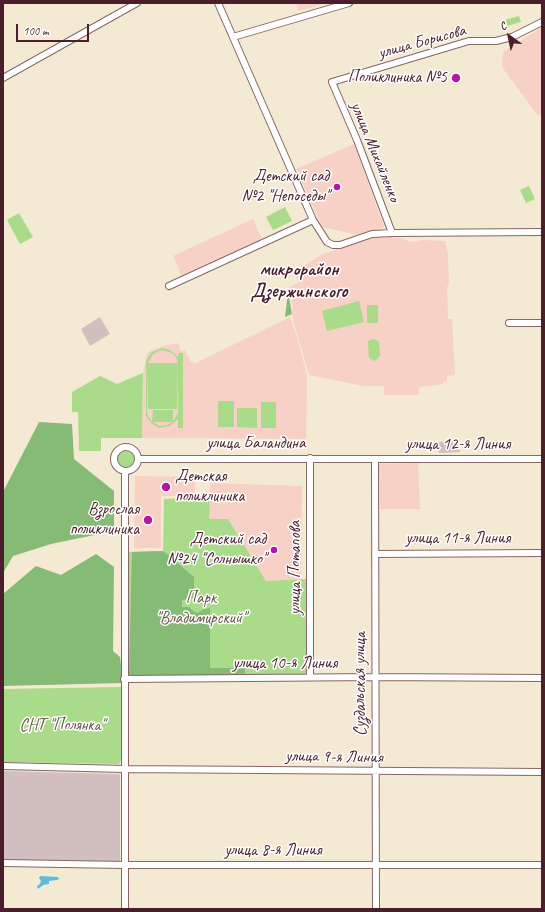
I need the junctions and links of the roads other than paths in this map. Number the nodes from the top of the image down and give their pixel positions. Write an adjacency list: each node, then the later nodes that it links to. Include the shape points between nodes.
1 (137, 3): 6 (street)
2 (218, 3): 5 (street)
3 (349, 3): 5 (street)
4 (542, 22): 7 (street, улица Борисова, via 512,37 496,41 469,41)
5 (233, 37): 8 (street)
6 (3, 78)
7 (332, 82): 10 (street, улица Михайленко)
8 (313, 220): 10 (street, via 327,242 333,245 372,234); 11 (street)
9 (542, 232): 10 (street)
10 (392, 233)
11 (169, 286)
12 (509, 323): 13 (street)
13 (542, 323)
14 (310, 458): 15 (street, улица Баландина); 16 (street, улица Баландина); 22 (street, улица Потапова)
15 (138, 459): 18 (street, via 133,469); 18 (street, via 135,451 128,447 117,450 114,457 115,465)
16 (374, 459): 17 (street, улица 12-я Линия); 20 (street, Суздальская улица)
17 (542, 459)
18 (125, 471): 24 (street)
19 (542, 553): 20 (street, улица 11-я Линия)
20 (375, 554): 21 (street, Суздальская улица)
21 (375, 677): 22 (street, улица 10-я Линия); 23 (street, улица 10-я Линия); 27 (street, Суздальская улица)
22 (310, 678): 24 (street, улица 10-я Линия)
23 (542, 678)
24 (124, 679): 26 (street)
25 (3, 766): 26 (street, улица 9-я Линия)
26 (125, 769): 27 (street, улица 9-я Линия); 30 (street)
27 (375, 771): 28 (street, улица 9-я Линия); 31 (street, Суздальская улица)
28 (542, 772)
29 (3, 863): 30 (street, улица 8-я Линия)
30 (125, 865): 31 (street, улица 8-я Линия); 33 (street)
31 (375, 866): 32 (street, улица 8-я Линия); 34 (street, Суздальская улица)
32 (542, 866)
33 (125, 909)
34 (376, 909)

